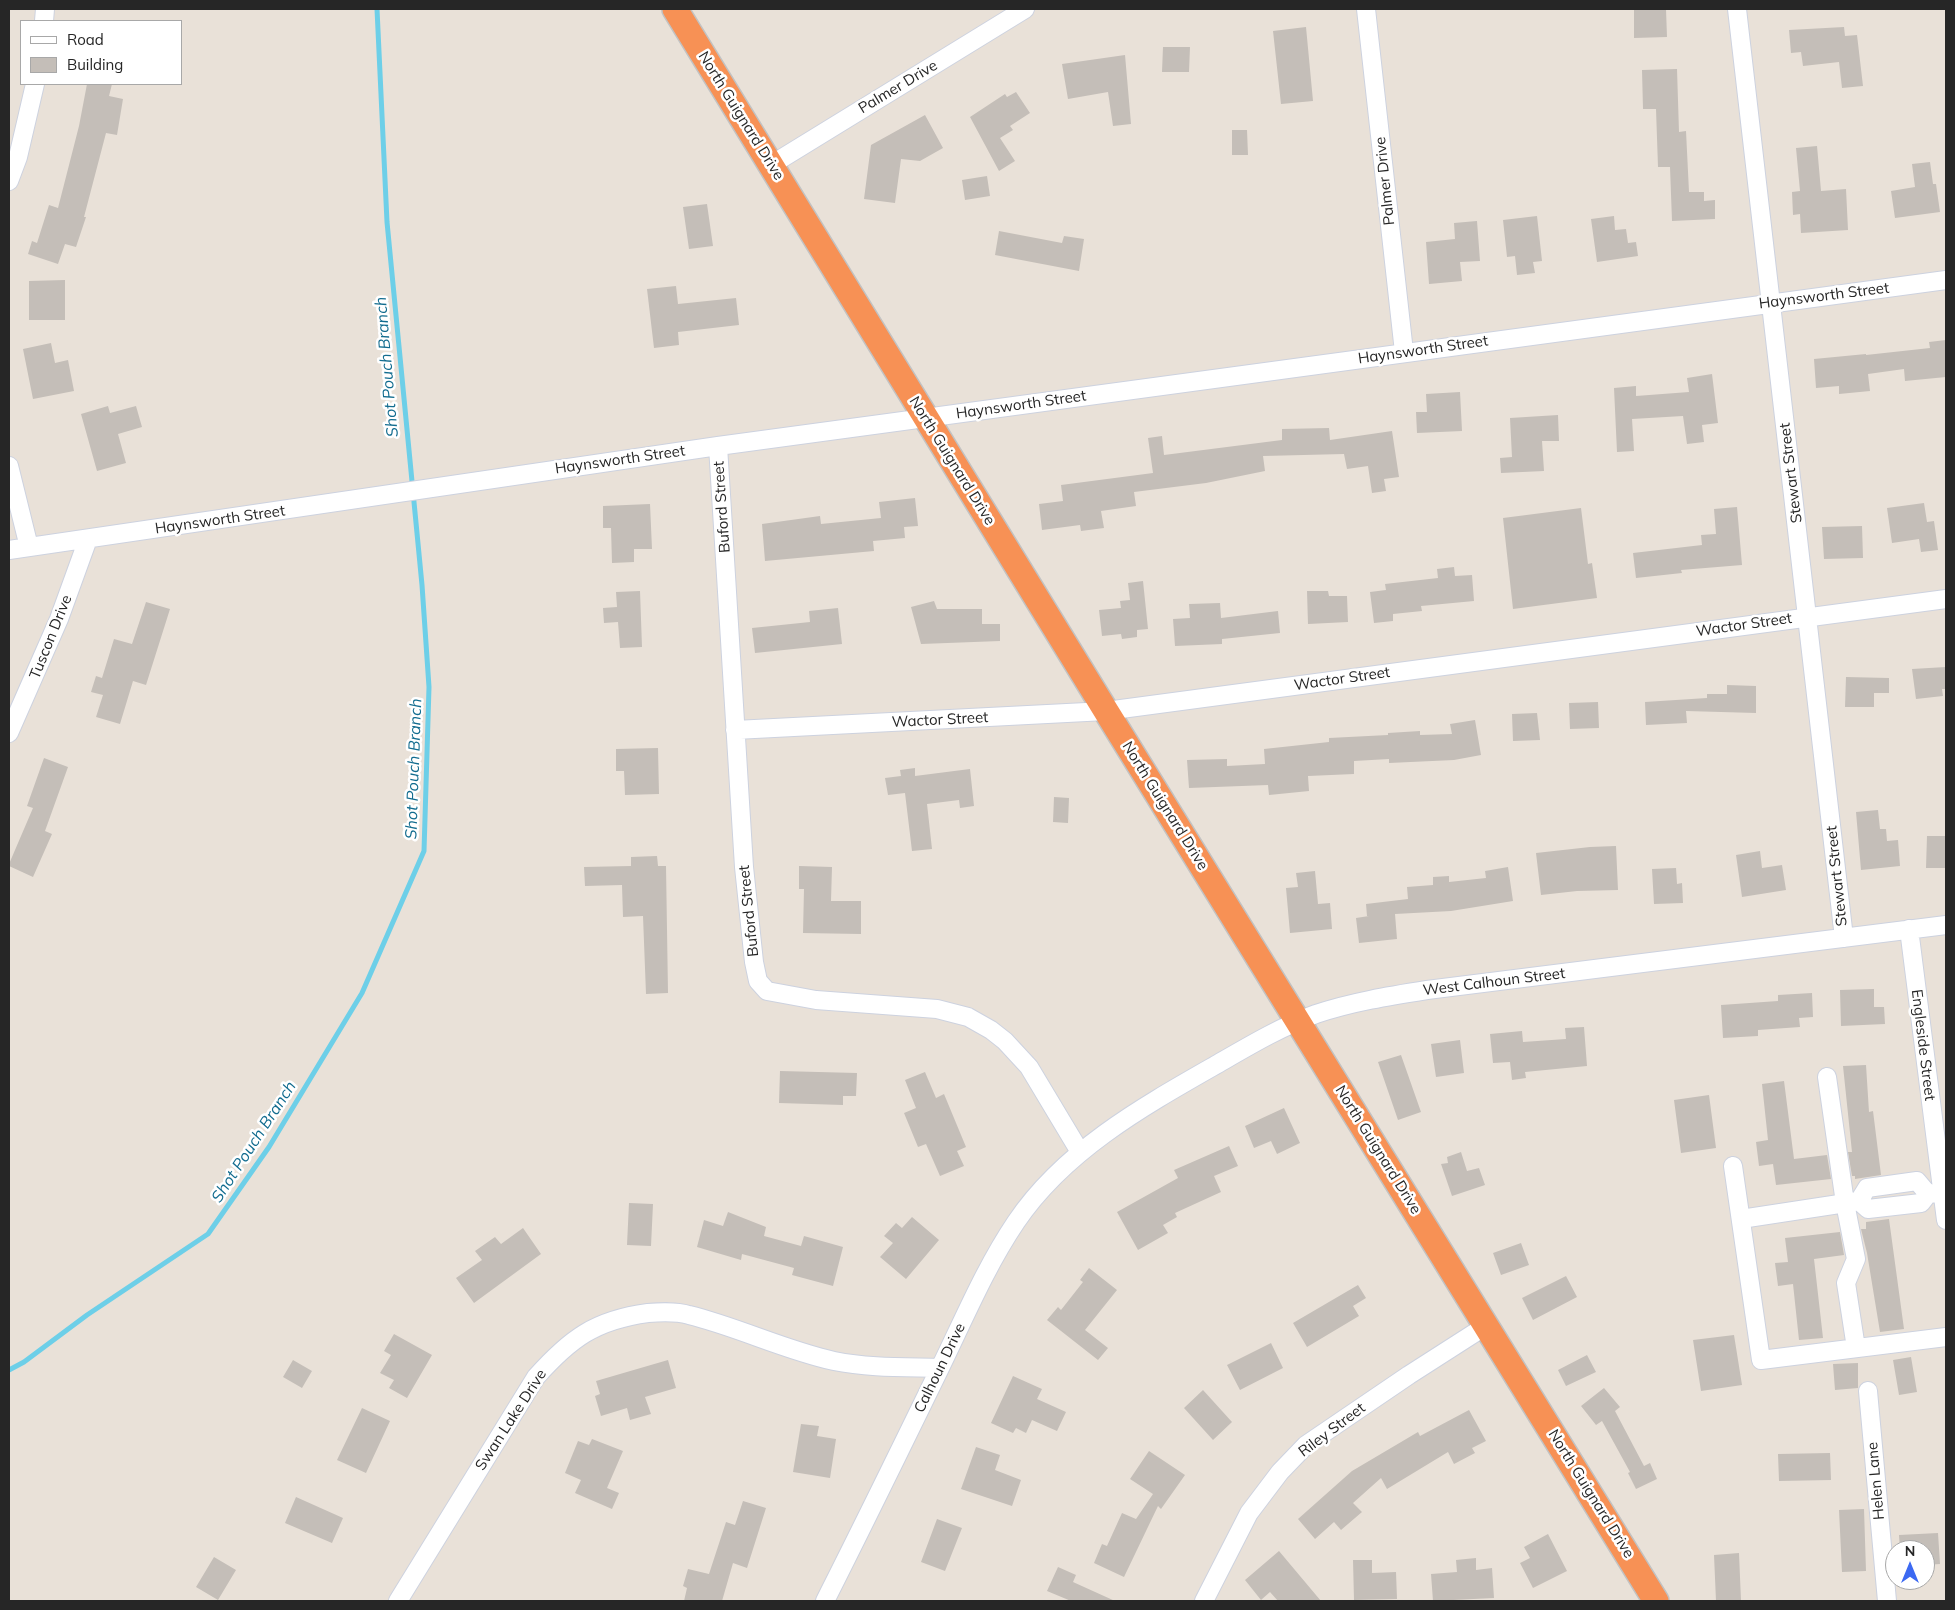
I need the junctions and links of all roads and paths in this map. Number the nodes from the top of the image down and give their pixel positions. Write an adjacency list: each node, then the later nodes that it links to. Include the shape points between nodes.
1 (675, 9): 6 (highway, North Guignard Drive)
2 (1025, 9): 6 (street, Palmer Drive)
3 (1366, 9): 10 (street, Palmer Drive)
4 (1737, 9): 9 (street, Stewart Street)
5 (36, 85): 7 (street)
6 (771, 165): 11 (highway, North Guignard Drive)
7 (9, 180)
8 (1946, 280): 9 (street, Haynsworth Street)
9 (1771, 302): 10 (street, Haynsworth Street); 18 (street, Stewart Street)
10 (1404, 352): 11 (street, Haynsworth Street)
11 (925, 418): 12 (street, Haynsworth Street); 19 (highway, North Guignard Drive)
12 (718, 446): 14 (street, Haynsworth Street); 20 (street, Buford Street)
13 (9, 466): 15 (street)
14 (88, 538): 15 (street, Haynsworth Street); 21 (street, Tuscon Drive, via 60,619)
15 (29, 547): 16 (street, Haynsworth Street)
16 (9, 550)
17 (1946, 599): 18 (street, Wactor Street)
18 (1808, 617): 19 (street, Wactor Street); 24 (street, Stewart Street)
19 (1106, 712): 20 (street, Wactor Street); 25 (highway, North Guignard Drive)
20 (735, 730): 27 (street, Buford Street, via 744,867 758,981 767,991 806,998 937,1009 968,1017 1005,1040 1029,1067)
21 (9, 733)
22 (1946, 924): 23 (street, West Calhoun Street)
23 (1909, 929): 24 (street, West Calhoun Street); 29 (street, Engleside Street)
24 (1844, 938): 25 (street, West Calhoun Street, via 1383,996 1355,1002)
25 (1299, 1022): 27 (street, West Calhoun Street, via 1263,1038 1156,1099); 33 (highway, North Guignard Drive)
26 (1827, 1077): 30 (street)
27 (1080, 1152): 36 (street, Calhoun Drive, via 1051,1179 1017,1221 979,1287)
28 (1733, 1166): 31 (street)
29 (1935, 1193): 30 (street, via 1921,1203 1868,1209); 32 (street, Engleside Street)
30 (1852, 1202): 31 (street); 35 (street, via 1856,1259 1846,1283)
31 (1741, 1219): 35 (street, via 1761,1360)
32 (1946, 1220)
33 (1486, 1325): 40 (street, Riley Street, via 1306,1445 1280,1472 1249,1513); 41 (highway, North Guignard Drive)
34 (1946, 1337): 35 (street)
35 (1856, 1348)
36 (940, 1368): 38 (street, Swan Lake Drive, via 869,1366 834,1361 687,1314 660,1312 599,1324 558,1352 536,1377); 39 (street, Calhoun Drive)
37 (1868, 1391): 42 (street, Helen Lane)
38 (398, 1601)
39 (825, 1601)
40 (1204, 1601)
41 (1656, 1601)
42 (1887, 1601)

